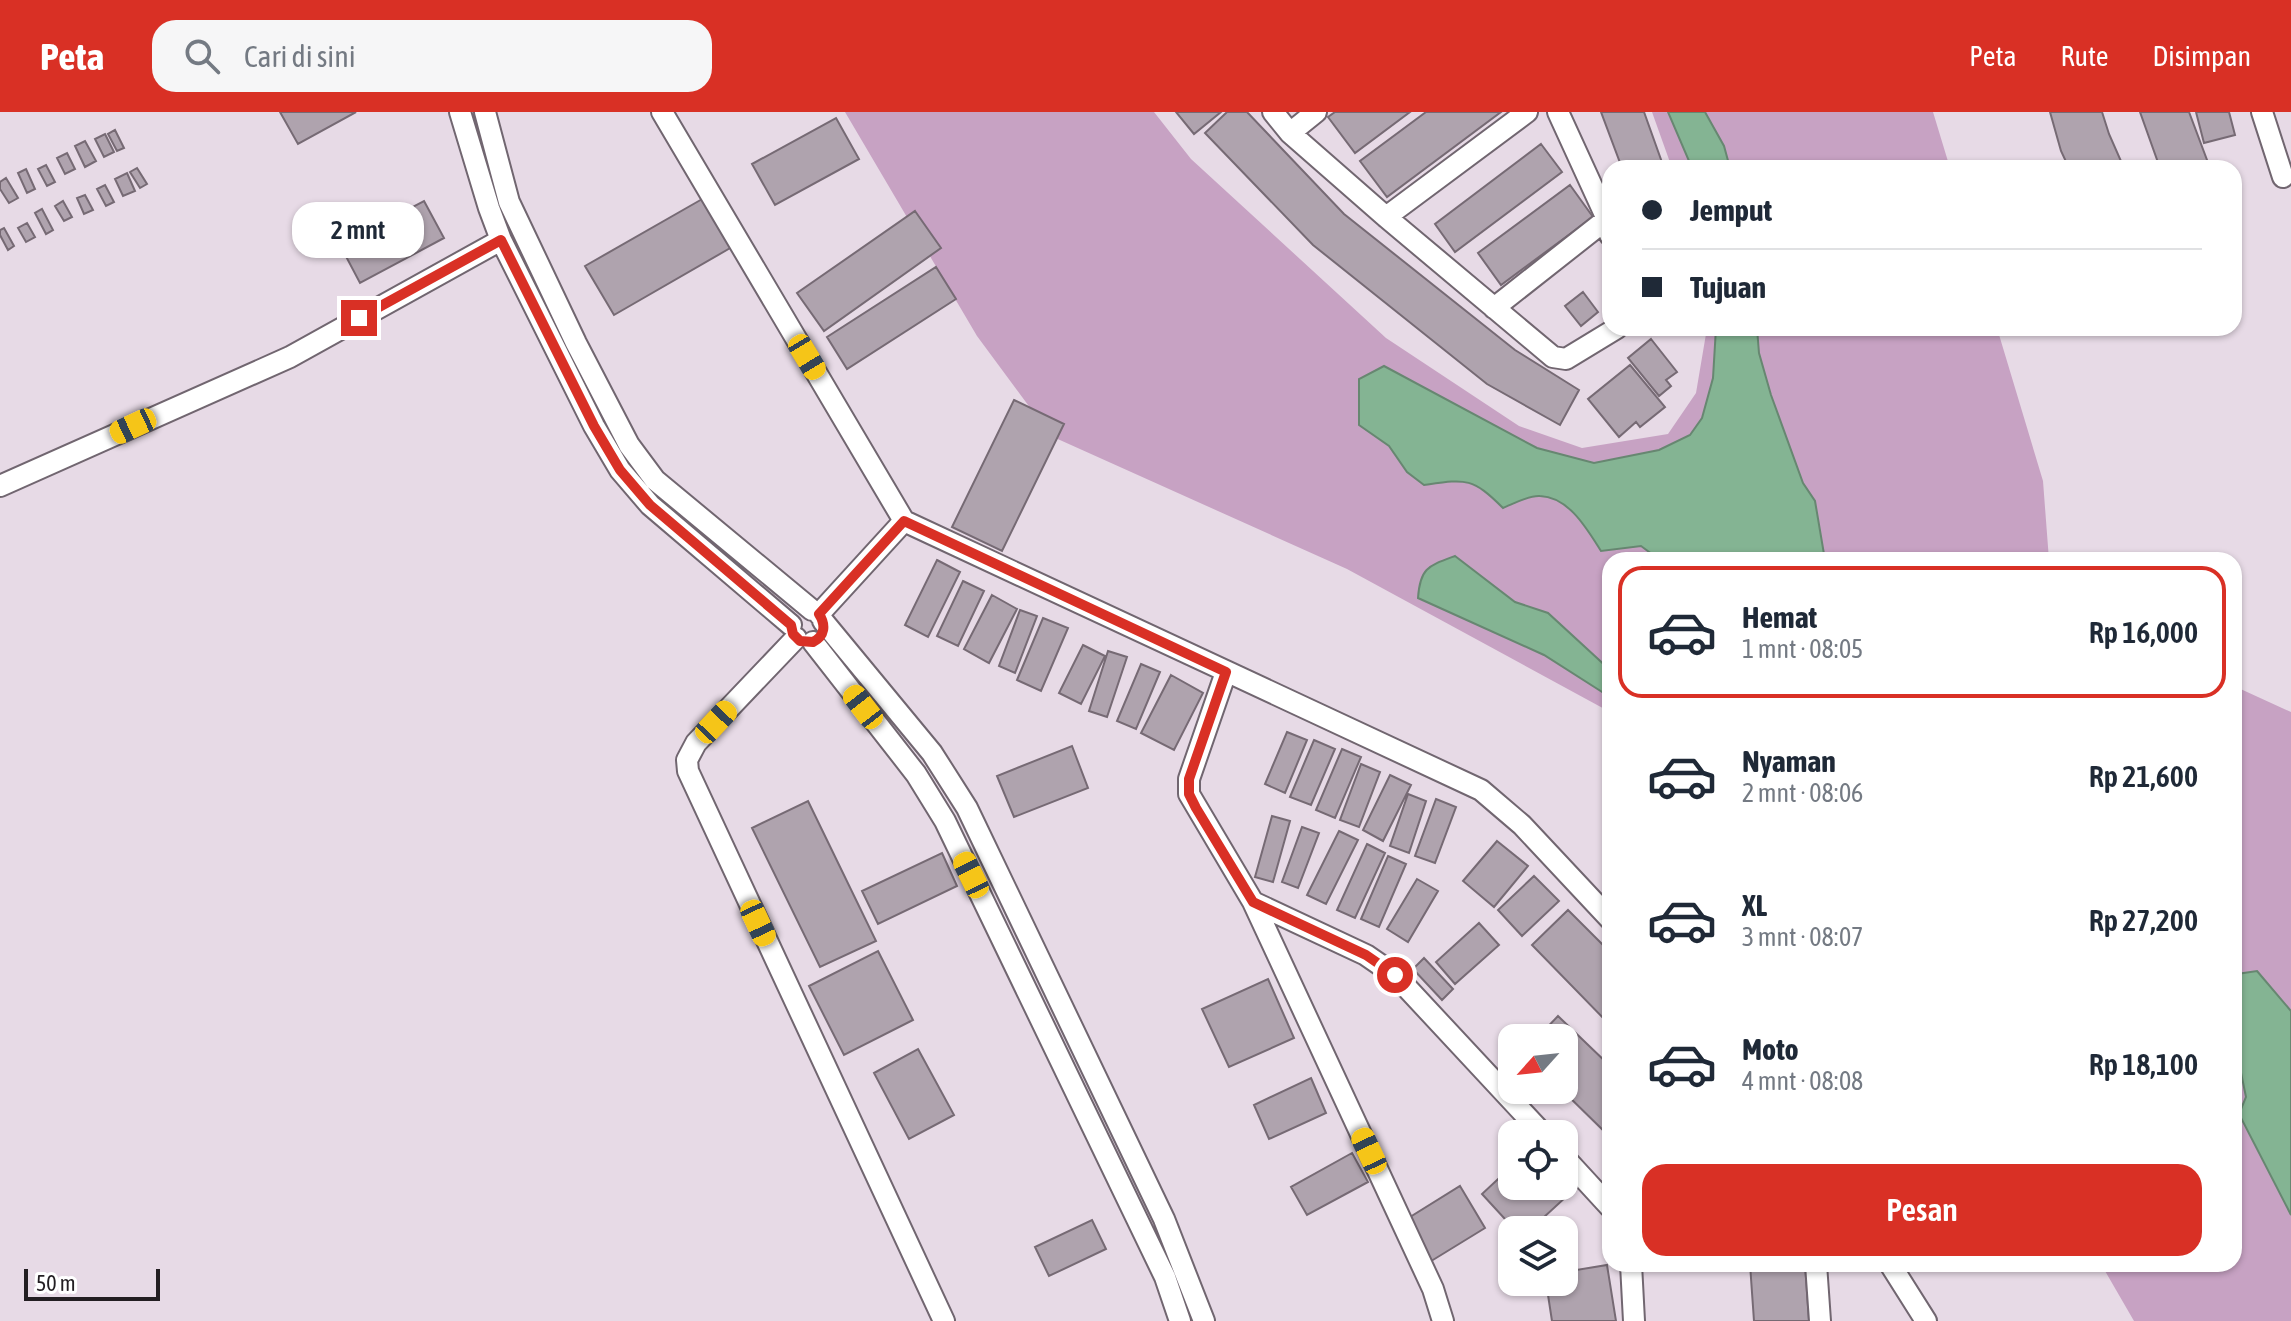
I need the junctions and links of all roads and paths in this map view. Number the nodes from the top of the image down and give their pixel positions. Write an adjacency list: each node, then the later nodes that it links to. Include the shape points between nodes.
1 (460, 112): 14 (street)
2 (485, 112): 19 (street, via 509,202 629,445 655,480)
3 (662, 112): 18 (street)
4 (1273, 112): 9 (street)
5 (1316, 112): 9 (street)
6 (1527, 112): 12 (street)
7 (1558, 112): 11 (street)
8 (2262, 112): 10 (street)
9 (1290, 133): 12 (street)
10 (2283, 177)
11 (1602, 213)
12 (1386, 217): 15 (street)
13 (1602, 231): 15 (street)
14 (501, 240): 17 (street, via 290,357); 20 (street, via 620,470 650,505)
15 (1494, 308): 16 (street, via 1553,357 1566,359)
16 (1604, 336)
17 (0, 486)
18 (904, 521): 19 (street); 21 (street)
19 (818, 615): 20 (street, via 821,636); 20 (street, via 800,611); 24 (street, via 932,753 967,808)
20 (800, 635): 25 (street, via 916,774 945,821); 32 (street, via 696,743 688,771)
21 (1226, 672): 22 (street, via 1189,779 1189,794); 23 (street, via 1481,790 1522,825)
22 (1253, 902): 26 (street, via 1366,955 1395,975); 35 (street, via 1433,1289)
23 (1602, 910)
24 (1085, 1055): 25 (street); 34 (street, via 1164,1219)
25 (1063, 1065): 33 (street, via 1165,1277)
26 (1530, 1120)
27 (1578, 1172): 28 (street)
28 (1602, 1198)
29 (1631, 1272): 36 (street)
30 (1817, 1272): 37 (street)
31 (1895, 1272): 38 (street)
32 (944, 1321)
33 (1180, 1321)
34 (1204, 1321)
35 (1443, 1321)
36 (1634, 1321)
37 (1820, 1321)
38 (1926, 1321)

